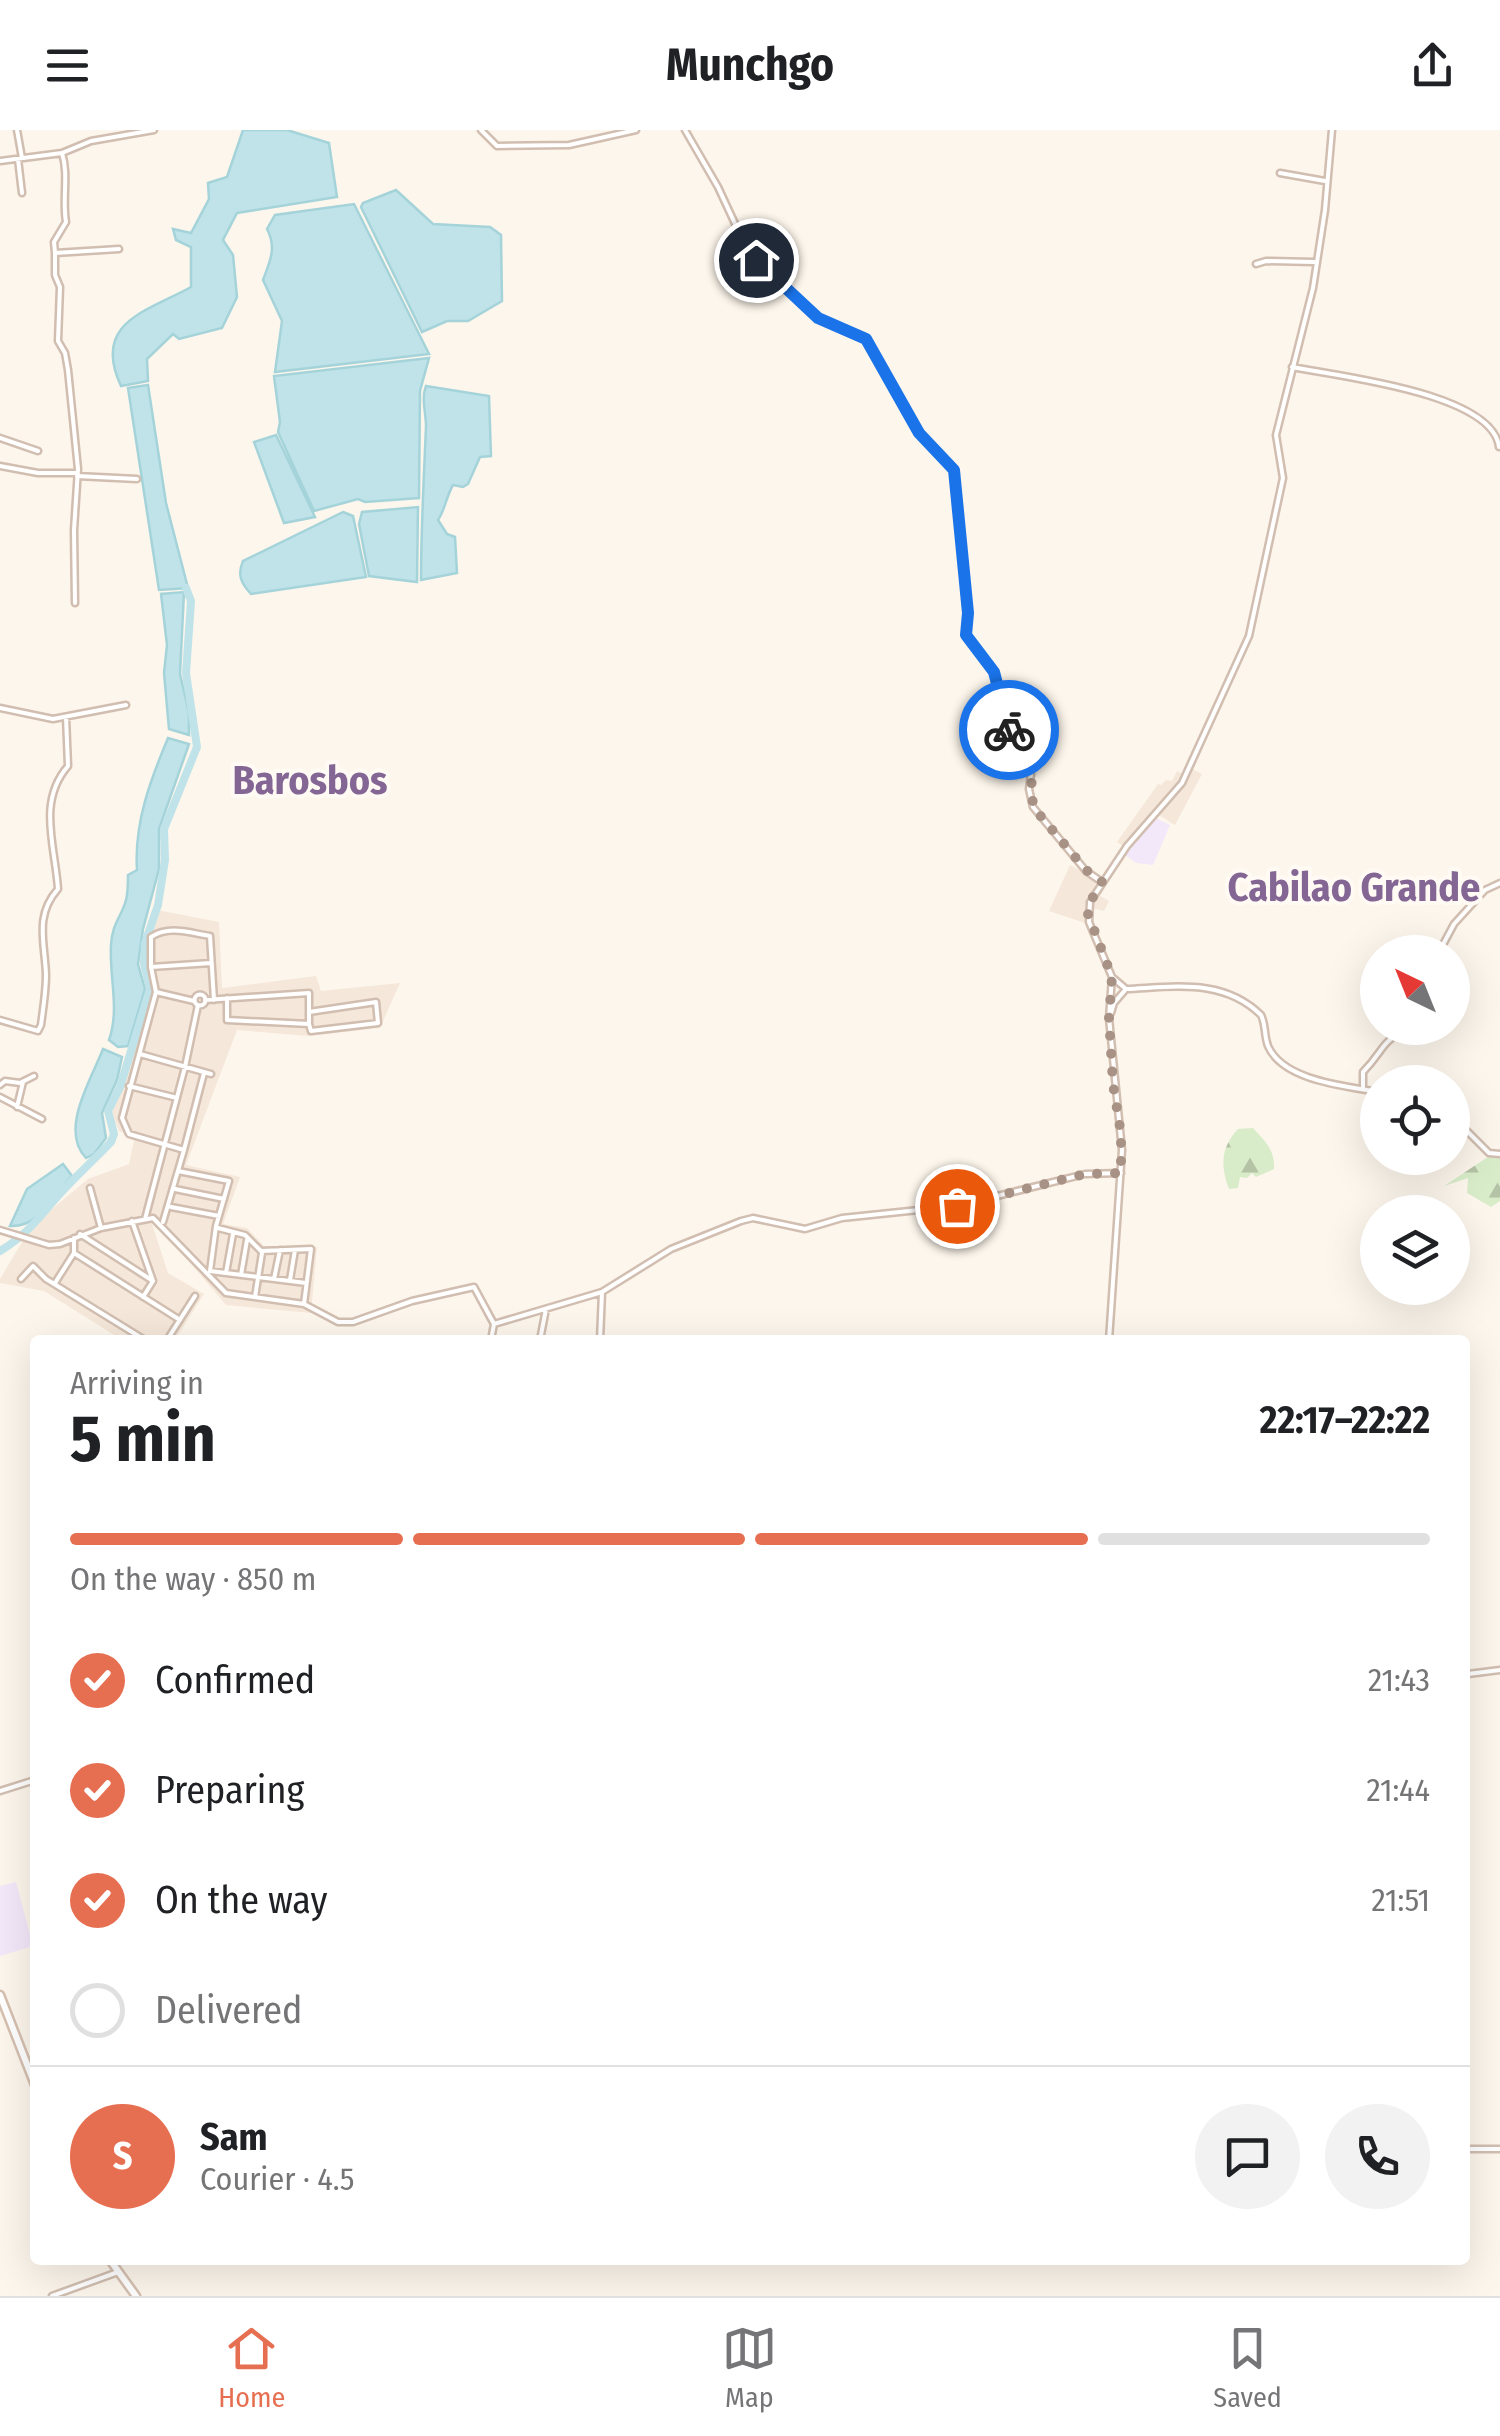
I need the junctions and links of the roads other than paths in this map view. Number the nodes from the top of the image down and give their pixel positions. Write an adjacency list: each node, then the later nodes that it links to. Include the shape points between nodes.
1 (18, 130): 9 (street)
2 (154, 130): 8 (street)
3 (481, 130): 4 (street, via 496,146 569,145)
4 (636, 130)
5 (695, 130): 7 (street)
6 (1332, 130): 12 (street)
7 (686, 132): 29 (street, via 756,260 818,318 866,339 919,433 954,470 966,635 997,680 1004,719 1031,774 1033,807)
8 (62, 152): 9 (street); 15 (street, via 66,222 54,242)
9 (20, 158): 10 (street); 13 (street)
10 (0, 160)
11 (1280, 173): 12 (street)
12 (1327, 181): 16 (street)
13 (22, 193)
14 (119, 249): 15 (street)
15 (56, 253): 23 (street, via 58,342 68,370)
16 (1314, 262): 17 (street); 18 (street)
17 (1256, 264)
18 (1292, 367): 20 (street, via 1426,394 1485,422 1498,434); 29 (street, via 1276,435 1283,478 1244,651 1182,782)
19 (0, 438): 21 (street)
20 (1499, 447)
21 (38, 451)
22 (0, 466): 23 (street)
23 (78, 474): 24 (street); 25 (street)
24 (136, 479)
25 (75, 603)
26 (126, 705): 28 (street)
27 (0, 708): 28 (street)
28 (66, 717): 42 (street, via 68,766 56,780 49,808 58,888 43,918 41,1025 38,1032)
29 (1102, 882): 34 (street, via 1088,914)
30 (1500, 883): 31 (street, via 1485,890)
31 (1448, 935)
32 (210, 963): 33 (street); 33 (street, via 210,936 170,929 151,936); 38 (street)
33 (152, 967): 36 (street)
34 (1112, 977): 35 (street); 41 (street)
35 (1126, 990): 41 (street); 52 (street, via 1224,990 1261,1015 1270,1049 1284,1062 1326,1084)
36 (156, 992): 39 (street); 44 (street)
37 (227, 998): 38 (street); 40 (street, via 309,994); 43 (street, via 227,1020)
38 (214, 1000): 39 (street)
39 (196, 1003): 45 (street)
40 (309, 1012): 43 (street); 43 (street, via 376,1002 378,1023 311,1031)
41 (1109, 1018): 62 (street)
42 (0, 1020)
43 (309, 1024)
44 (140, 1054): 45 (street); 51 (street)
45 (186, 1067): 46 (street); 54 (street)
46 (204, 1072): 47 (street); 59 (street)
47 (211, 1074)
48 (34, 1076): 49 (street)
49 (24, 1081): 50 (street); 55 (street)
50 (0, 1084)
51 (129, 1086): 54 (street); 58 (street, via 122,1118 129,1134)
52 (1360, 1089)
53 (0, 1096): 55 (street)
54 (177, 1098): 58 (street)
55 (17, 1107): 56 (street)
56 (42, 1120)
57 (1470, 1134): 60 (street, via 1489,1153)
58 (165, 1145): 59 (street); 68 (street)
59 (184, 1150): 61 (street)
60 (1500, 1154)
61 (178, 1170): 64 (street); 65 (street, via 228,1181)
62 (1121, 1173): 90 (street, via 1096,1172 957,1206 842,1218 804,1229 753,1218 671,1248); 103 (street)
63 (90, 1188): 71 (street)
64 (173, 1188): 65 (street); 70 (street)
65 (224, 1199): 67 (street)
66 (171, 1207): 67 (street)
67 (219, 1216): 72 (street)
68 (145, 1218): 69 (street); 70 (street)
69 (132, 1221): 71 (street); 86 (street)
70 (162, 1224): 93 (street, via 226,1293)
71 (100, 1228): 75 (street)
72 (216, 1228): 74 (street); 81 (street, via 210,1272)
73 (0, 1230): 75 (street, via 49,1245)
74 (233, 1232): 76 (street); 81 (street)
75 (77, 1235): 80 (street); 86 (street)
76 (247, 1238): 79 (street); 82 (street)
77 (280, 1250): 78 (street); 79 (street); 84 (street)
78 (295, 1250): 87 (street); 89 (street, via 311,1250)
79 (262, 1251): 83 (street)
80 (74, 1253): 88 (street); 92 (street)
81 (226, 1274): 82 (street)
82 (241, 1275): 83 (street)
83 (258, 1277): 84 (street); 93 (street)
84 (274, 1279): 87 (street)
85 (21, 1280): 88 (street, via 32,1266)
86 (154, 1281): 92 (street)
87 (290, 1281): 89 (street)
88 (55, 1283): 98 (street)
89 (306, 1283): 94 (street)
90 (602, 1292): 95 (street); 102 (street)
91 (195, 1296): 96 (street)
92 (143, 1297): 96 (street)
93 (255, 1298): 94 (street)
94 (304, 1304): 97 (street, via 352,1322 474,1288)
95 (546, 1308): 97 (street); 101 (street)
96 (180, 1320): 99 (street)
97 (494, 1324): 100 (street)
98 (136, 1335)
99 (170, 1335)
100 (492, 1335)
101 (541, 1335)
102 (600, 1335)
103 (1109, 1335)
104 (1500, 1670): 105 (street)
105 (1470, 1674)
106 (30, 1781): 107 (street)
107 (0, 1790)
108 (1, 1999): 109 (main road)
109 (30, 2072)
110 (1470, 2149): 111 (street)
111 (1500, 2149)
112 (113, 2265): 113 (main road)
113 (118, 2272): 114 (street); 115 (main road)
114 (52, 2296)
115 (136, 2296)

